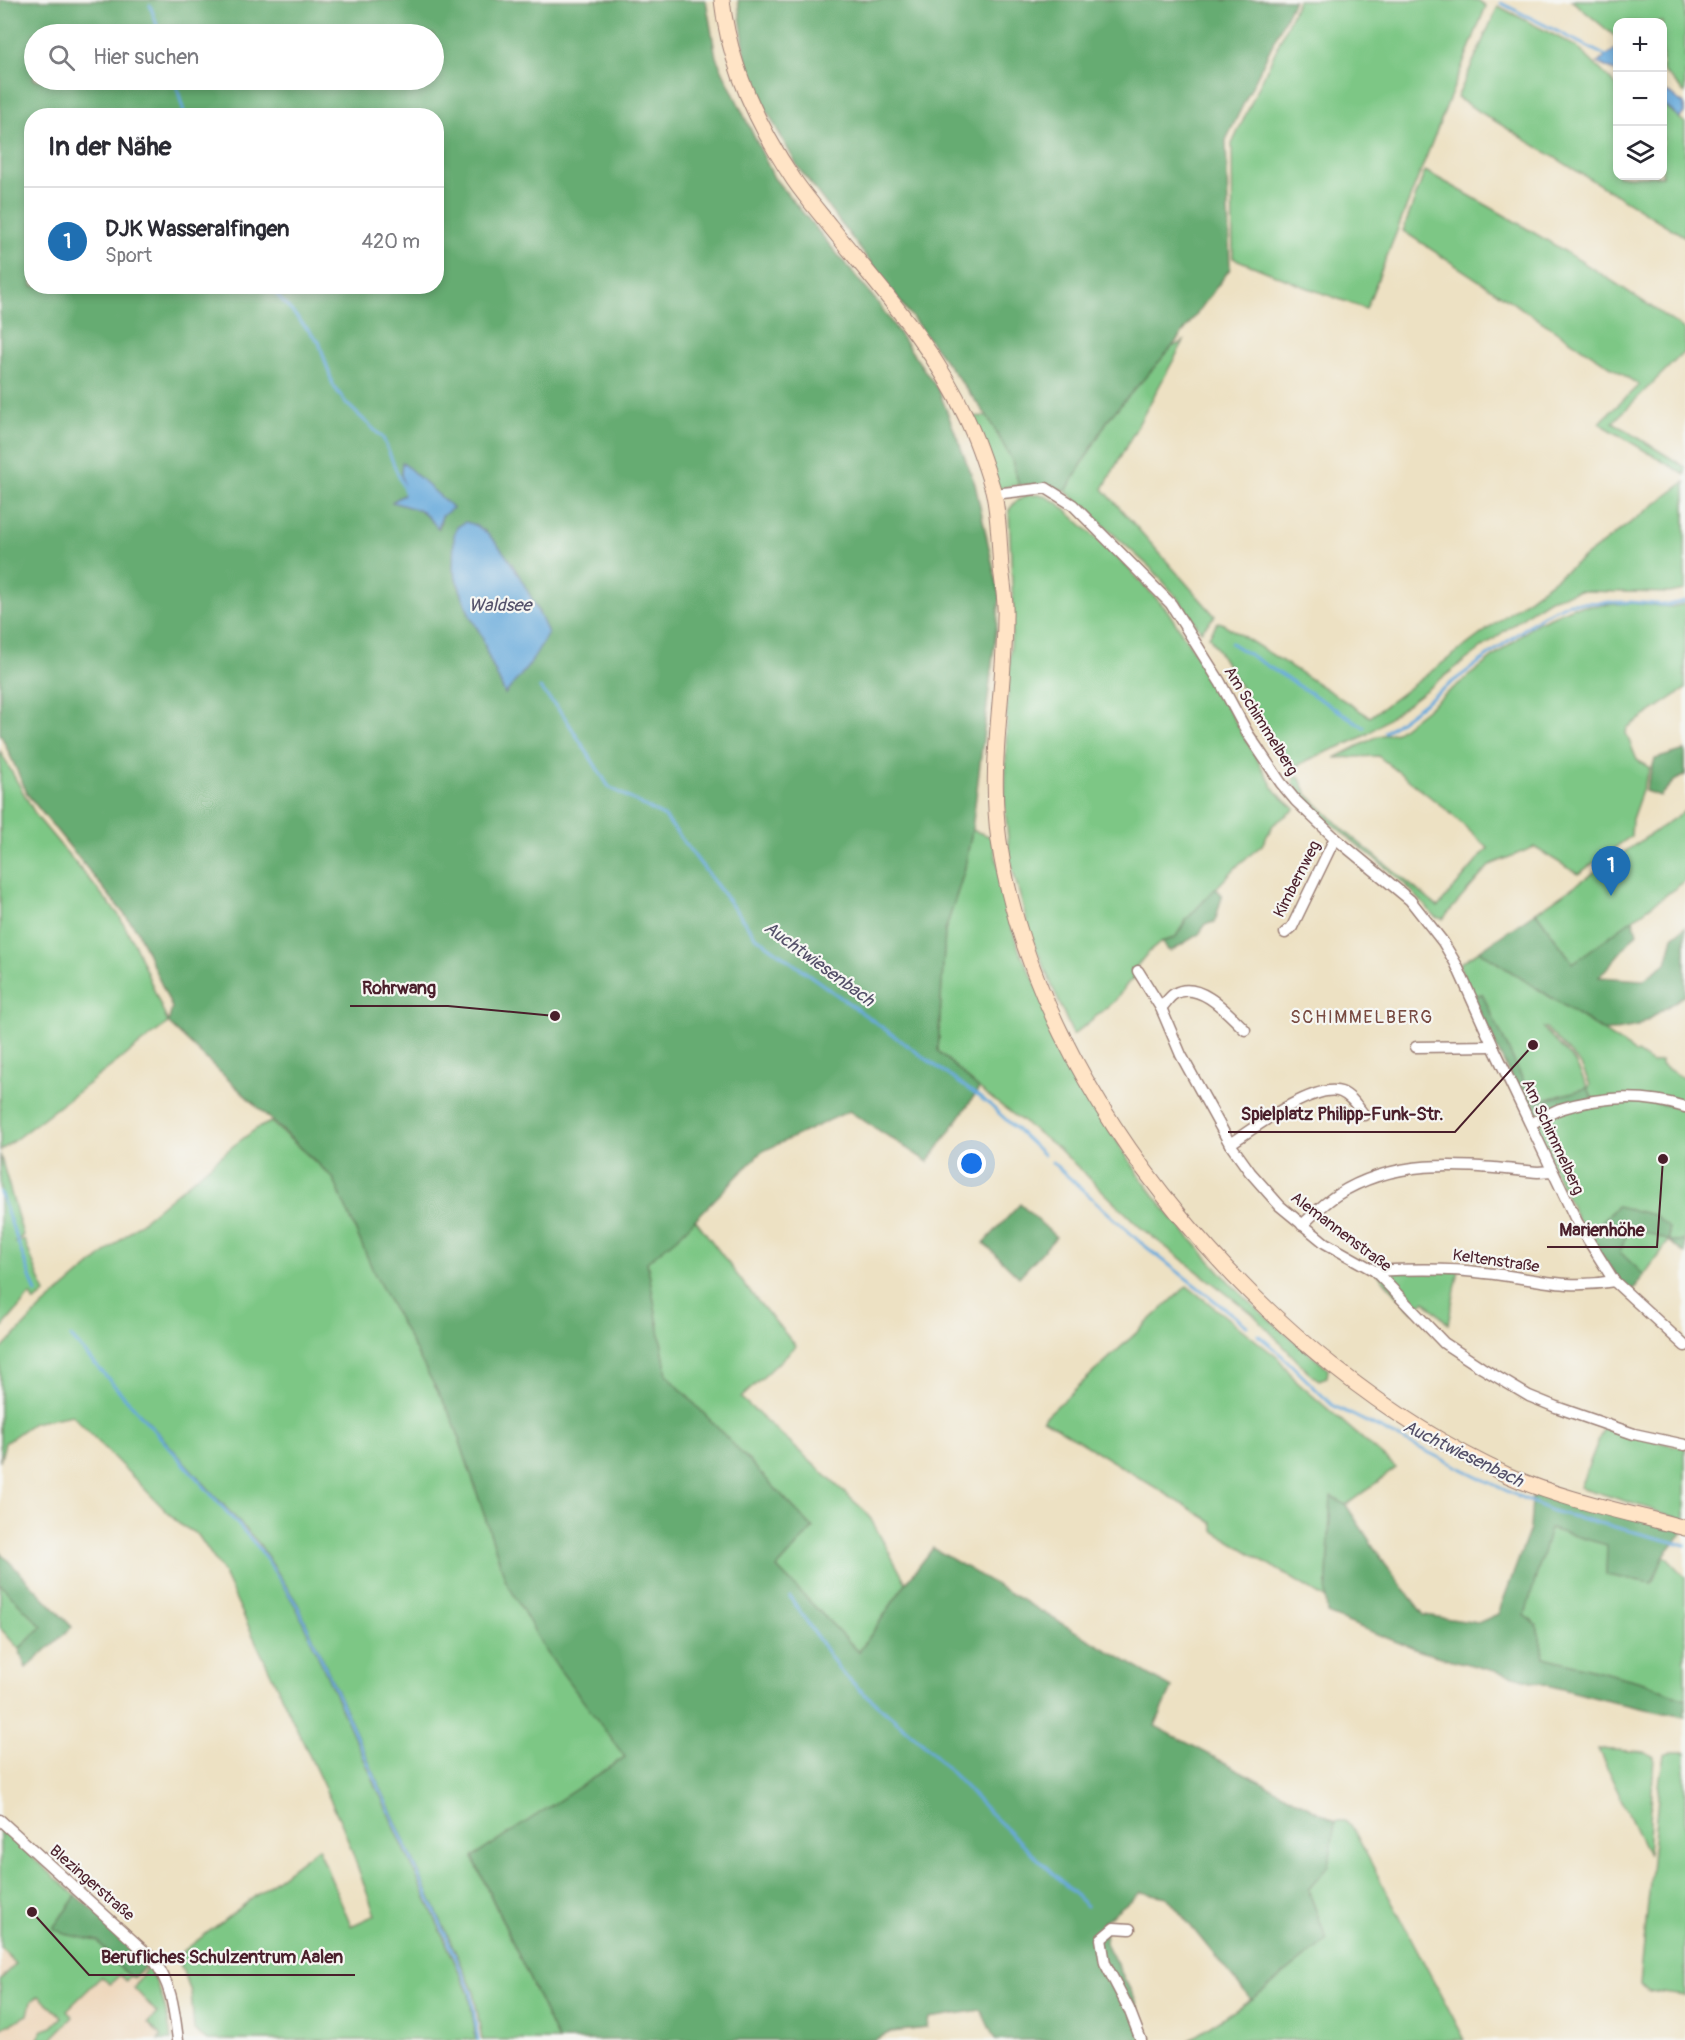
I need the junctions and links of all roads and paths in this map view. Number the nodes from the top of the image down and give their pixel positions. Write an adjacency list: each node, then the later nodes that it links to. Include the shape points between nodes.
1 (722, 0): 2 (street, via 725,30 761,126 795,182 927,348 966,417)
2 (994, 494): 3 (street, Am Schimmelberg, via 1046,488 1073,505 1140,570 1171,604 1276,776); 20 (street, via 1006,614 994,771 999,840 1029,958 1055,1021 1122,1137 1179,1216 1232,1275 1288,1329 1380,1403 1510,1476)
3 (1335, 838): 4 (street, Kimbernweg, via 1292,927); 8 (street, Am Schimmelberg, via 1410,900 1443,942)
4 (1285, 933)
5 (1138, 971): 6 (street, Alemannenstraße)
6 (1161, 1008): 7 (street, via 1174,994 1192,990 1206,995); 13 (street, Alemannenstraße, via 1181,1055)
7 (1245, 1030)
8 (1492, 1046): 9 (street); 12 (street, Am Schimmelberg)
9 (1416, 1047)
10 (1685, 1107): 12 (street, via 1633,1097 1594,1101 1559,1110)
11 (1364, 1115): 13 (street, via 1350,1096 1340,1091 1321,1092 1289,1106)
12 (1531, 1124): 14 (street, Am Schimmelberg)
13 (1230, 1144): 15 (street, Alemannenstraße, via 1250,1173)
14 (1552, 1171): 15 (street, via 1455,1165 1380,1174 1335,1196); 17 (street, Am Schimmelberg, via 1577,1222)
15 (1302, 1225): 16 (street, Alemannenstraße)
16 (1375, 1271): 17 (street, Keltenstraße, via 1459,1270 1588,1286); 19 (street, Alemannenstraße, via 1444,1343 1529,1396 1634,1434)
17 (1614, 1281): 18 (street, Am Schimmelberg)
18 (1685, 1346)
19 (1685, 1445)
20 (1685, 1528)
21 (0, 1820): 23 (street, Blezingerstraße, via 153,1959 164,1975 174,2007)
22 (1130, 1929): 24 (street, via 1114,1928 1101,1939 1105,1963)
23 (178, 2040)
24 (1141, 2040)

